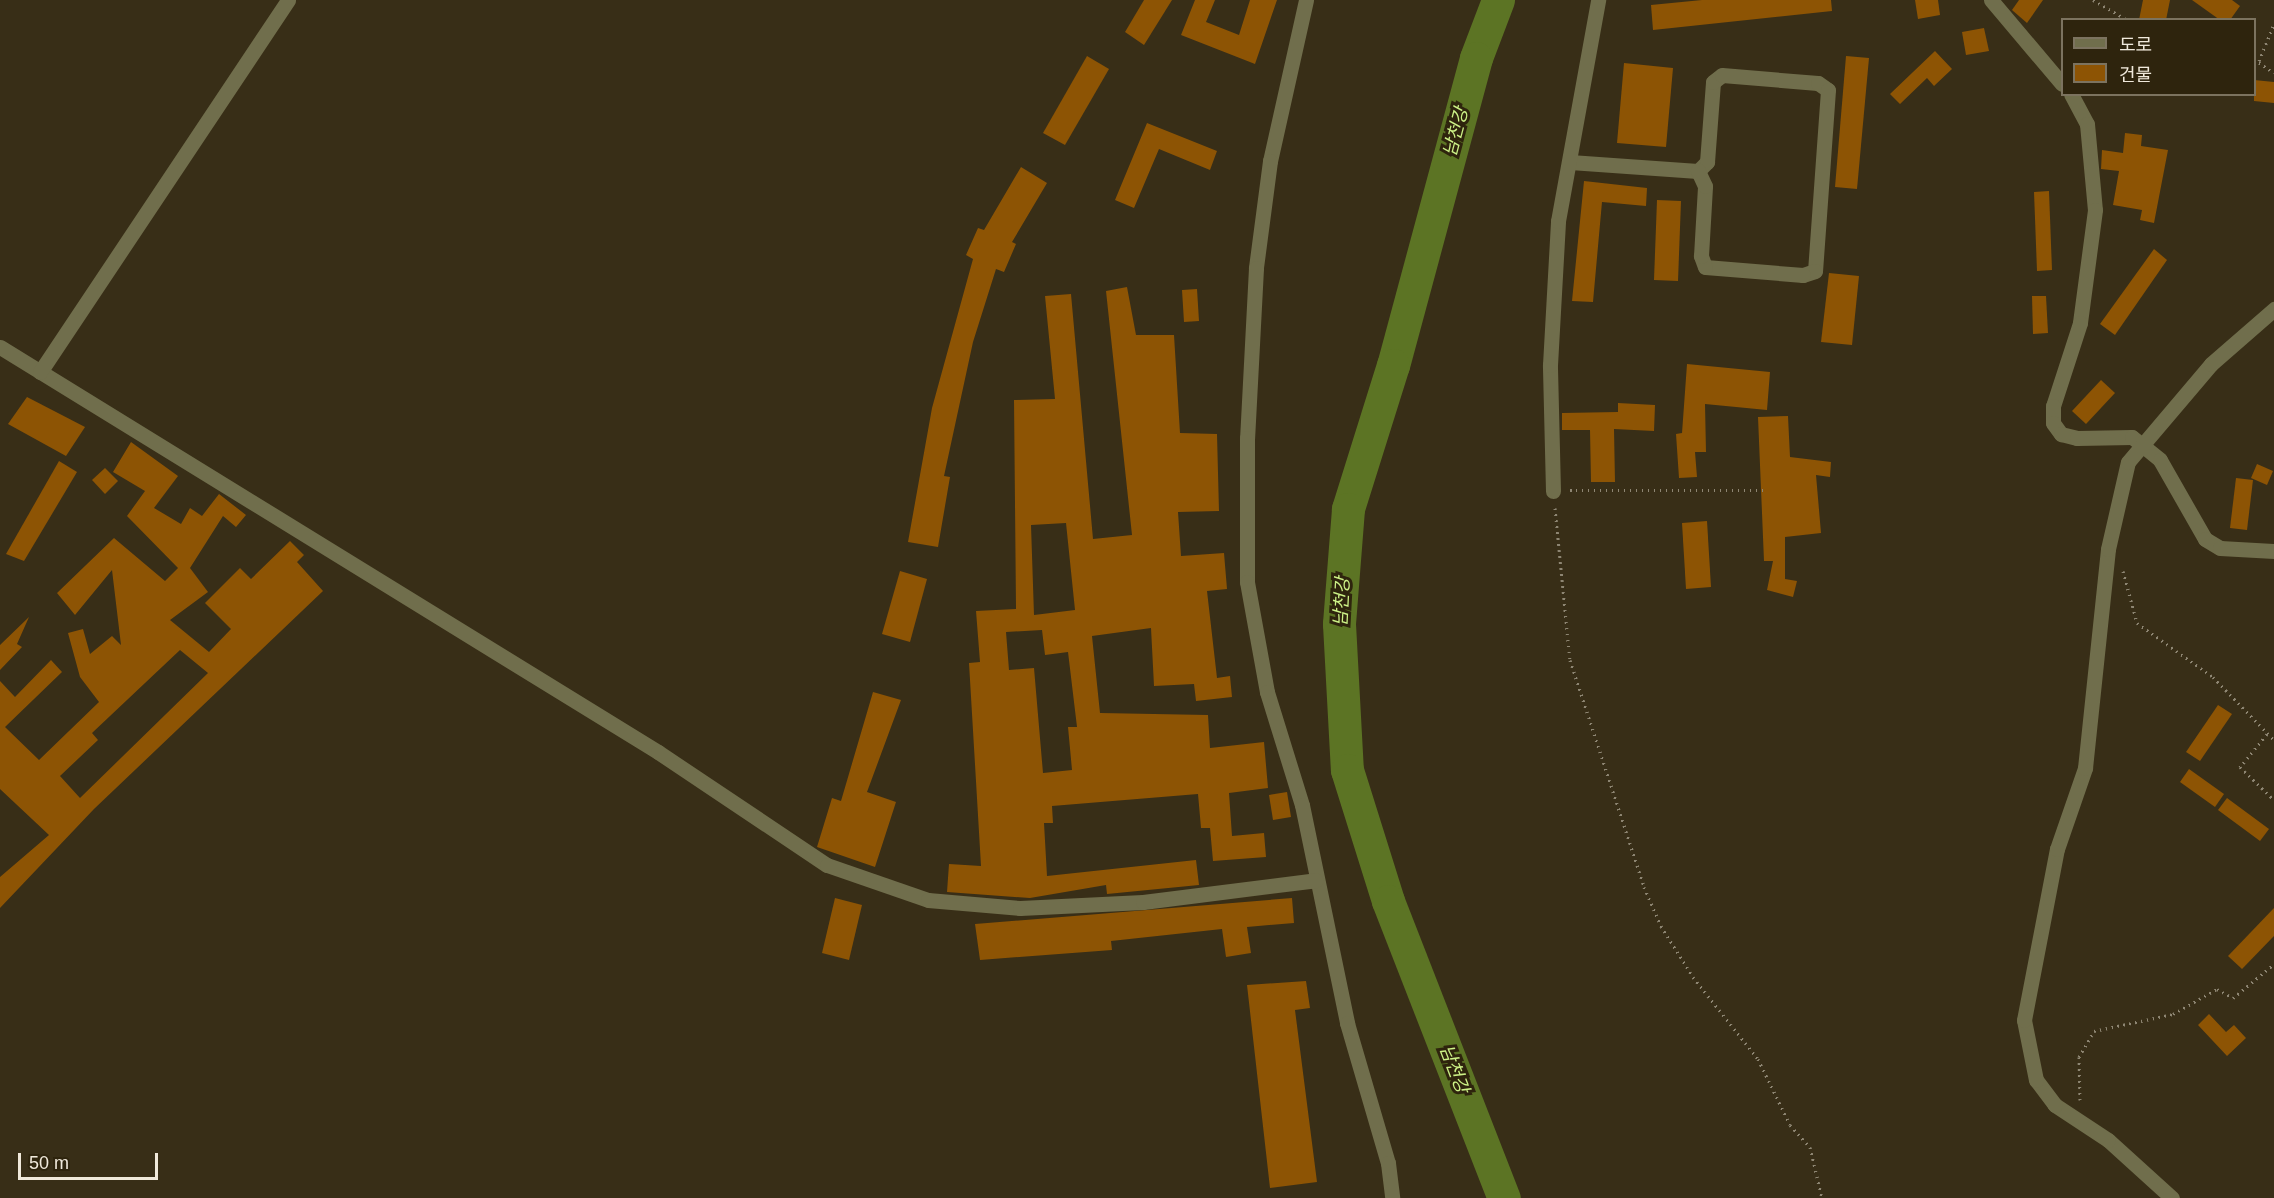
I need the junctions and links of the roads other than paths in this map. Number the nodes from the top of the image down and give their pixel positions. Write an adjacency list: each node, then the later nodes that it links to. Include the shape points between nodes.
1 (288, 0): 11 (street)
2 (1306, 0): 15 (street, via 1270,161 1256,268 1244,534 1252,625 1302,805)
3 (1598, 0): 7 (street)
4 (1991, 0): 5 (street)
5 (2061, 83)
6 (2072, 96): 12 (street, via 2087,124 2096,210 2079,323 2053,406 2053,423 2061,434 2124,436)
7 (1570, 162): 8 (street); 13 (street, via 1558,221 1550,365)
8 (1698, 171): 8 (street, via 1707,162 1713,82 1722,75 1818,83 1828,90 1815,271 1803,275 1705,267 1701,256 1705,186)
9 (2274, 309): 12 (street, via 2211,364)
10 (0, 347): 11 (street)
11 (40, 372): 15 (street, via 658,752 828,865 928,900 1020,908 1143,902)
12 (2142, 447): 14 (street, via 2171,476 2205,539 2220,548); 17 (street, via 2128,462 2108,549 2085,768 2057,849 2024,1020 2037,1080 2055,1105 2108,1140)
13 (1553, 491)
14 (2274, 552)
15 (1316, 880): 16 (street)
16 (1392, 1198)
17 (2172, 1198)

